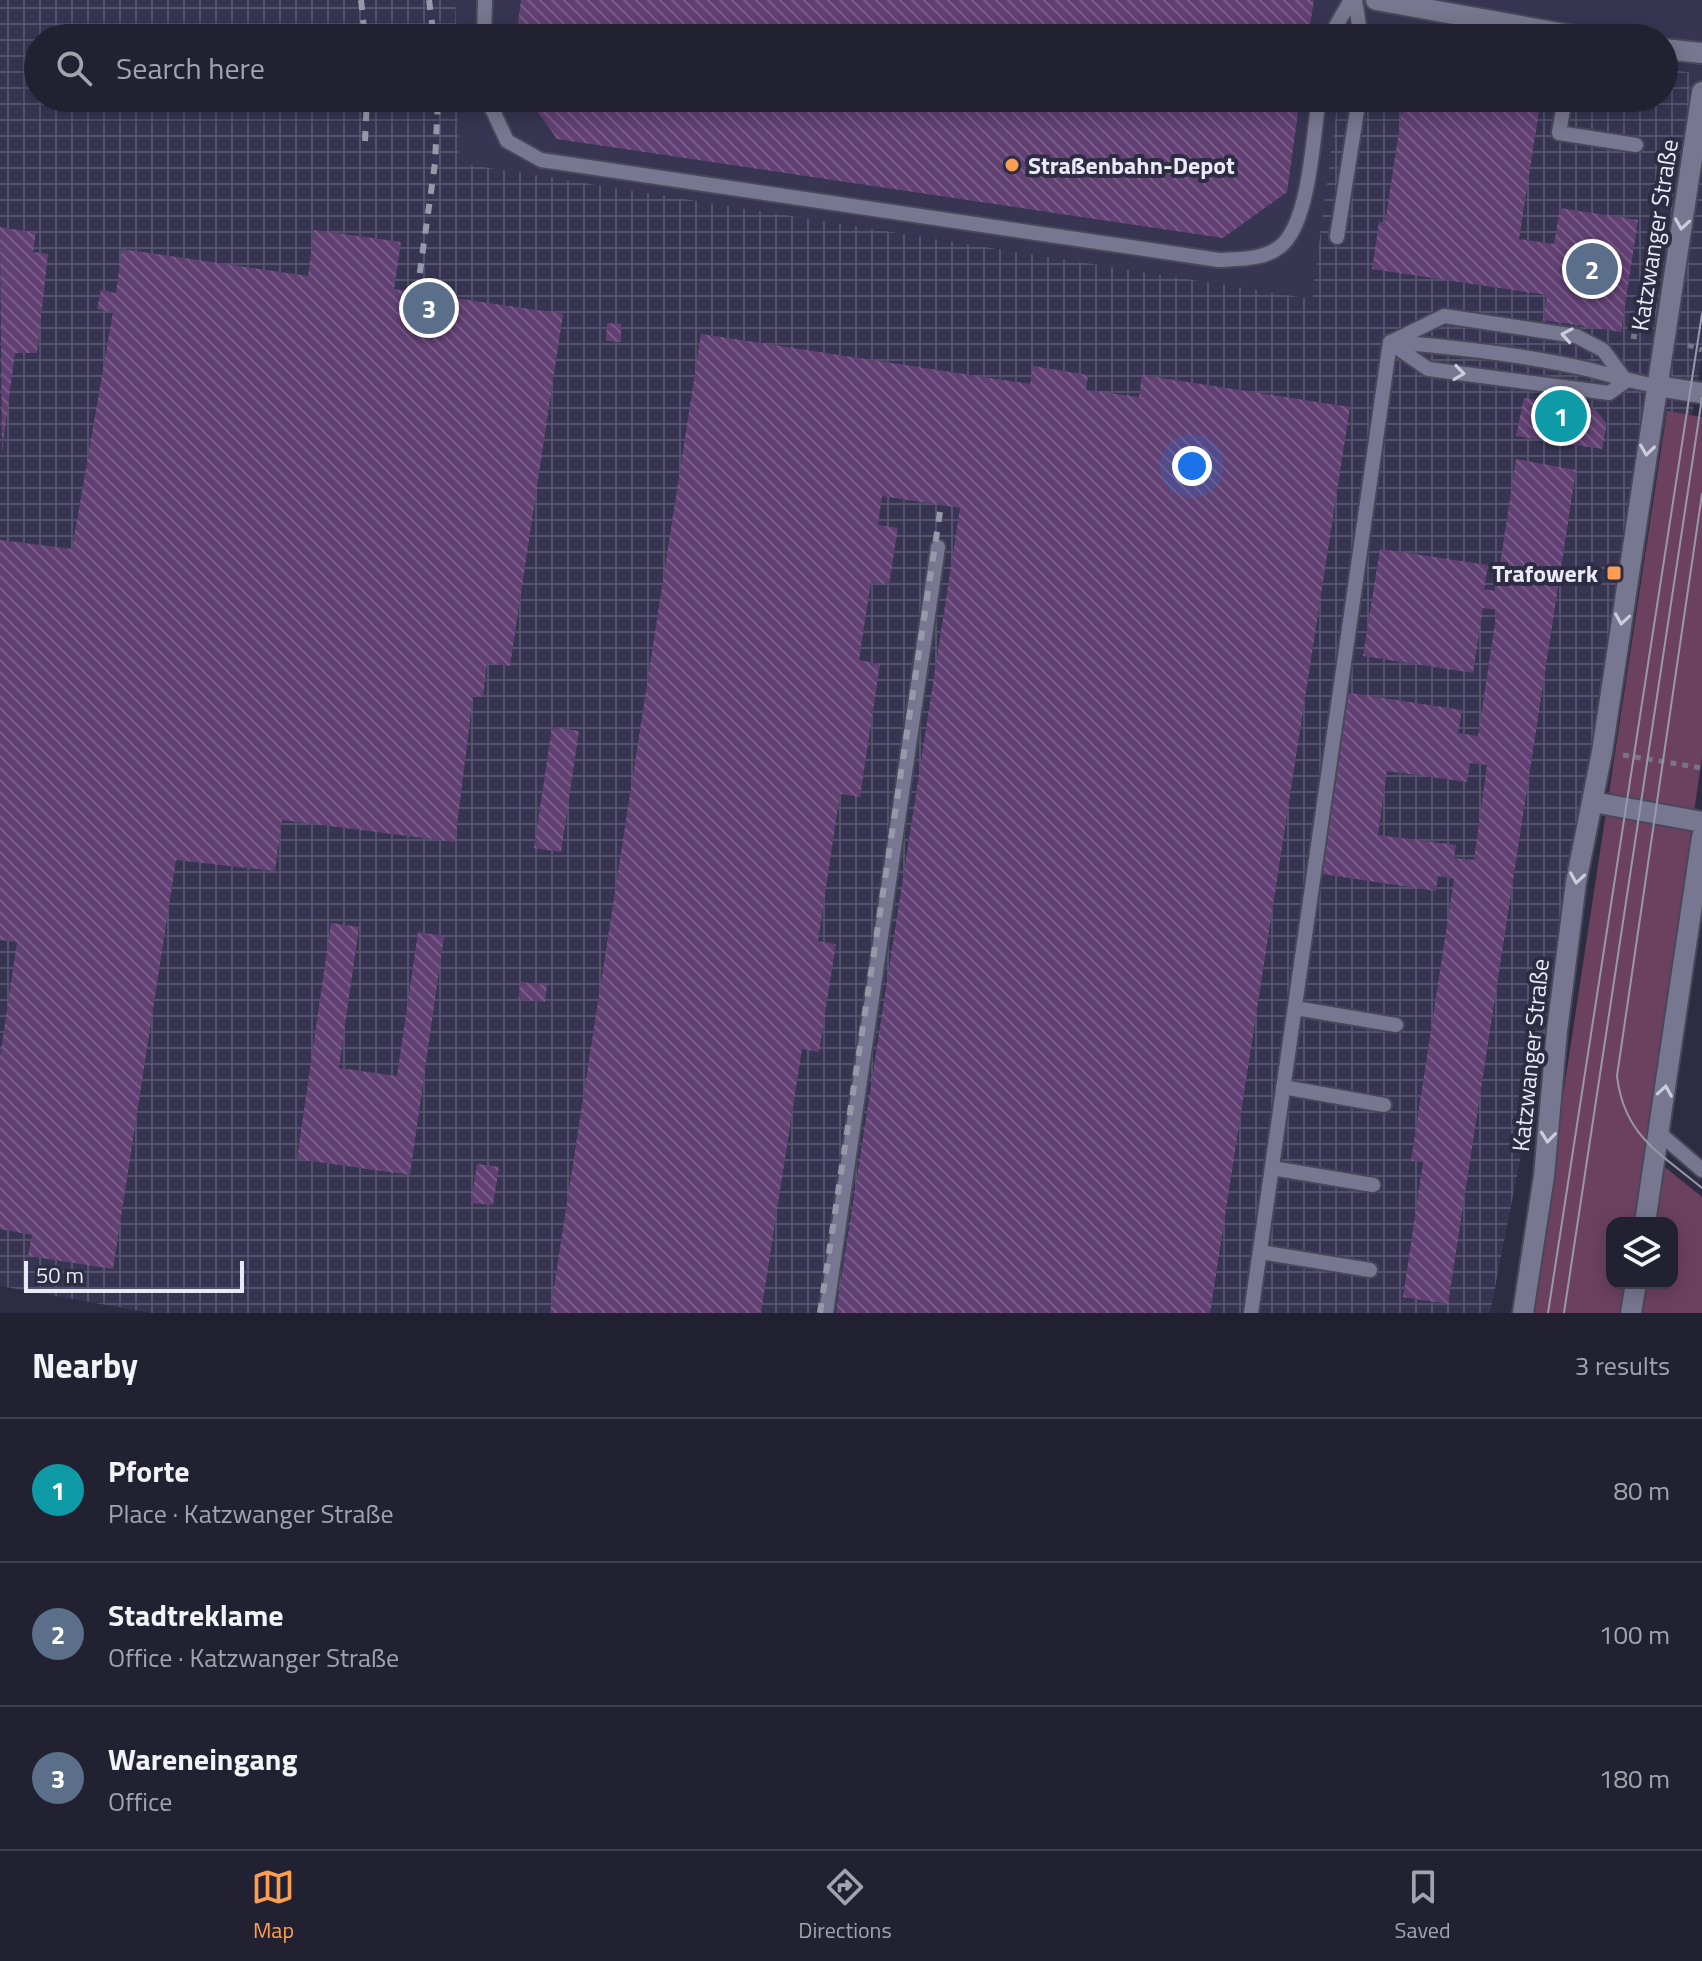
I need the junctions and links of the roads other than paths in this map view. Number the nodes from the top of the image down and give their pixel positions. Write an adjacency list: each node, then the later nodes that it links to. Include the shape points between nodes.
1 (485, 0): 4 (lane)
2 (1353, 0): 5 (lane); 6 (lane)
3 (1376, 0): 7 (main road)
4 (484, 24)
5 (1338, 24)
6 (1358, 24)
7 (1508, 24)
8 (1678, 50): 9 (main road)
9 (1702, 53)
10 (1702, 92): 19 (main road, Katzwanger Straße, one-way to 19)
11 (494, 112): 12 (lane, via 507,141 541,160 1219,260 1256,258 1283,244 1301,212)
12 (1317, 112)
13 (1357, 112): 16 (lane)
14 (1563, 112): 15 (lane, via 1559,133)
15 (1636, 145)
16 (1337, 237)
17 (1390, 342): 18 (lane, via 1592,371); 18 (lane, one-way to 18, via 1428,369 1609,393); 18 (lane, one-way to 17, via 1603,350 1576,336 1444,316); 25 (lane)
18 (1626, 381): 19 (lane)
19 (1657, 386): 20 (main road); 22 (main road, Katzwanger Straße, one-way to 22)
20 (1702, 393)
21 (938, 547): 37 (lane)
22 (1593, 802): 23 (main road); 39 (main road, Katzwanger Straße, one-way to 39, via 1576,882 1544,1176)
23 (1702, 822)
24 (1702, 837): 29 (main road, one-way to 24)
25 (1295, 1008): 26 (lane); 27 (lane)
26 (1396, 1025)
27 (1283, 1087): 28 (lane); 30 (lane)
28 (1384, 1105)
29 (1658, 1132): 31 (lane); 33 (main road)
30 (1272, 1168): 32 (lane); 34 (lane)
31 (1702, 1170)
32 (1373, 1185)
33 (1646, 1217)
34 (1260, 1252): 35 (lane); 38 (lane)
35 (1370, 1270)
36 (1635, 1289): 40 (main road)
37 (826, 1313)
38 (1251, 1313)
39 (1523, 1313)
40 (1631, 1313)

